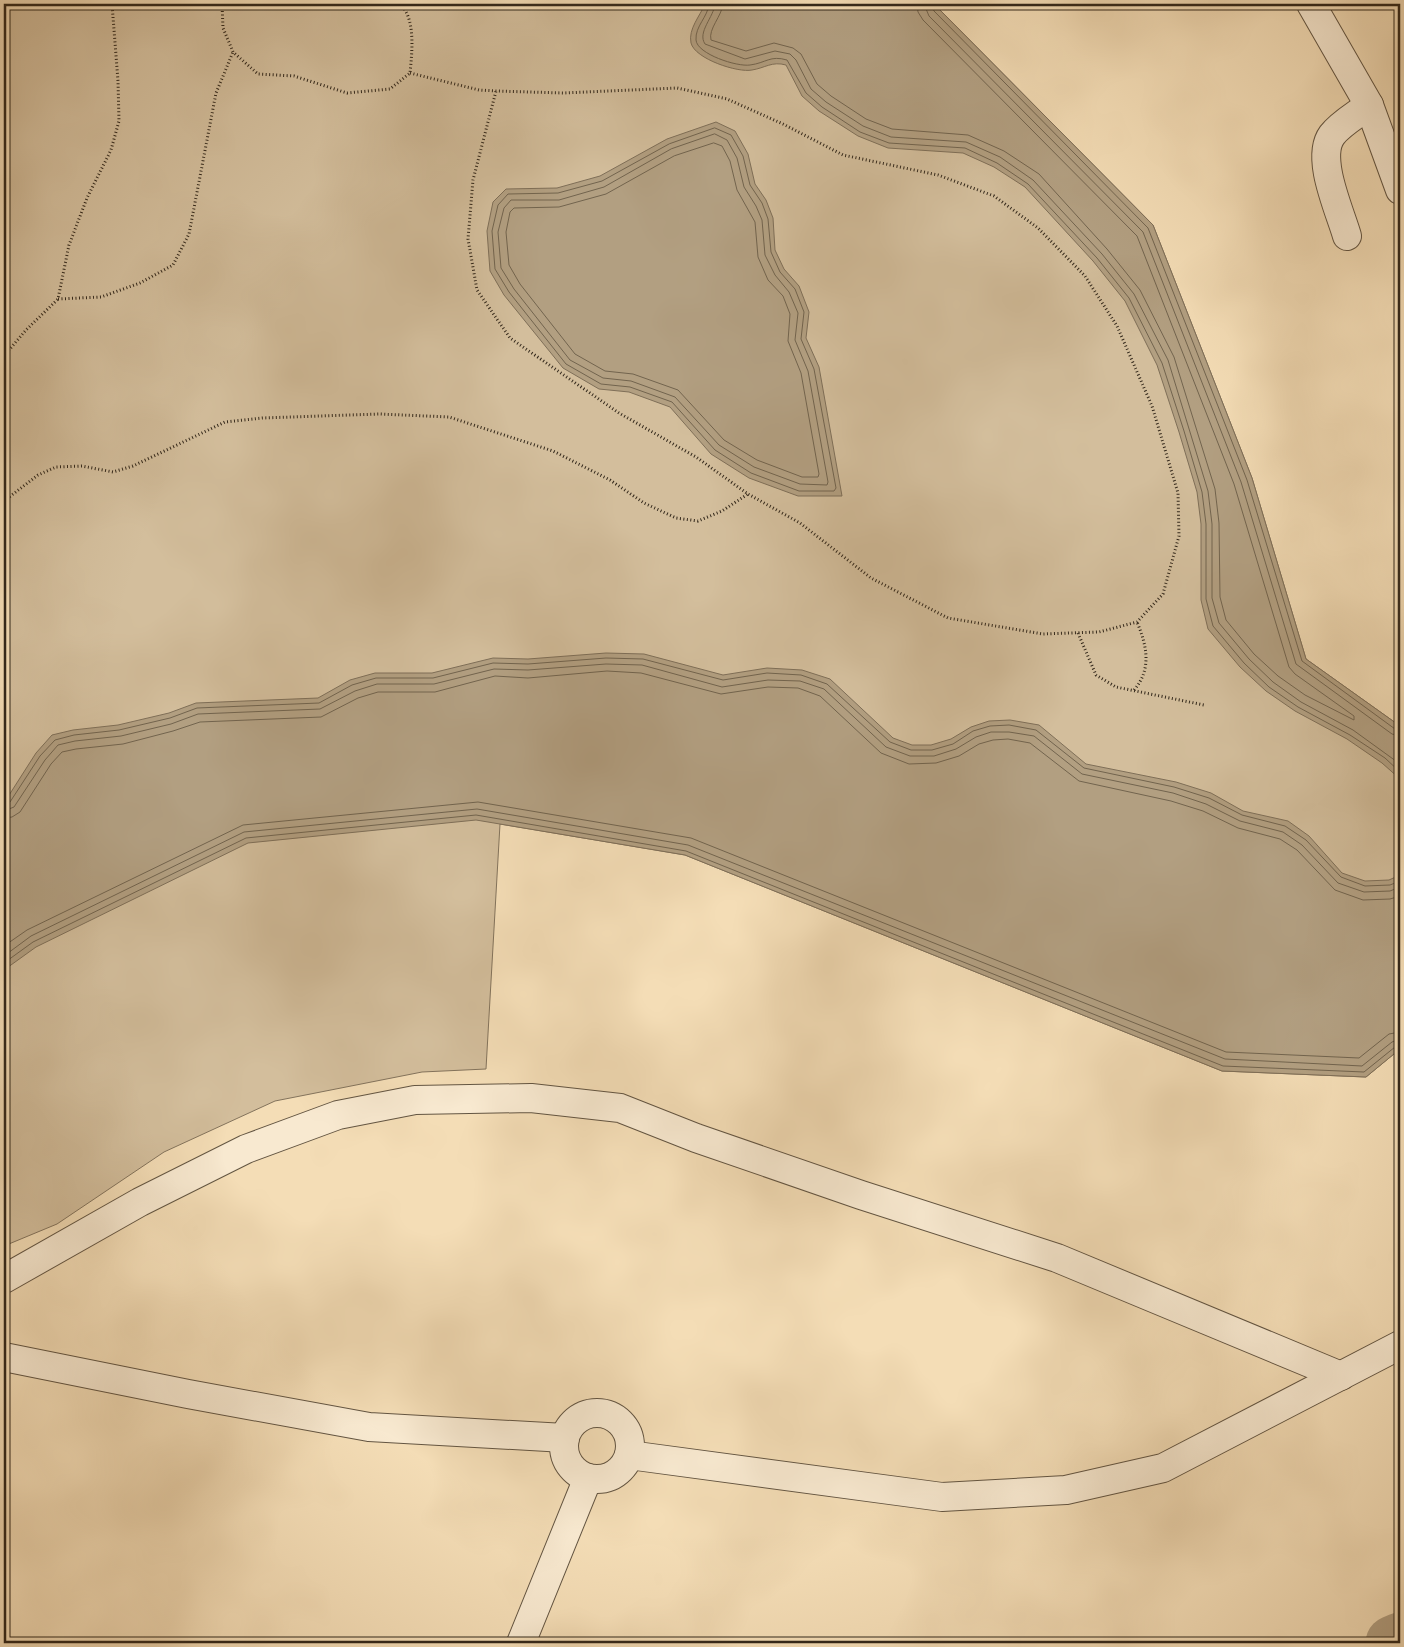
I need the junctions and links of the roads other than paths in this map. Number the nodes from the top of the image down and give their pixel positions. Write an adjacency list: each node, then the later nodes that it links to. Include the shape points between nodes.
1 (1311, 4): 2 (street)
2 (1369, 105): 3 (street); 4 (street, via 1332,135 1327,151 1326,167)
3 (1400, 190)
4 (1348, 236)
5 (4, 1279): 8 (street, via 140,1202 246,1149 338,1115 415,1100 530,1098 620,1108 861,1195 1057,1258)
6 (1400, 1345): 8 (street)
7 (4, 1357): 9 (street, via 369,1427)
8 (1341, 1376): 10 (street, via 1163,1468 1066,1490 942,1497)
9 (565, 1438): 10 (street, via 580,1417 606,1414 626,1430 630,1442); 11 (street, via 568,1463)
10 (629, 1455): 11 (street, via 614,1475)
11 (588, 1478): 12 (street)
12 (521, 1643)

